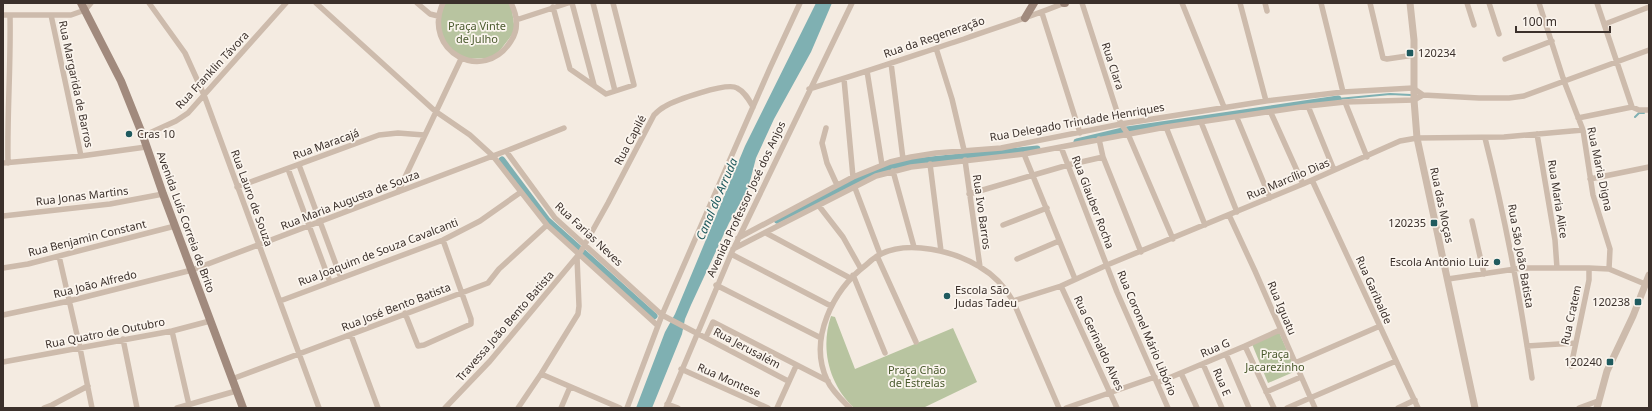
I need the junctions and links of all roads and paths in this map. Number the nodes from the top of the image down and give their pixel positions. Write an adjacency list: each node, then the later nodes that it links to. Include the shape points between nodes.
1 (149, 3): 56 (street, Rua Lauro de Souza, via 185,53)
2 (286, 3): 56 (street, Rua Franklin Távora)
3 (316, 3): 66 (street, Rua Farias Neves)
4 (417, 3): 34 (street, via 430,14)
5 (443, 3): 34 (street)
6 (511, 3): 36 (street)
7 (568, 3): 27 (street)
8 (572, 3): 51 (street)
9 (593, 3): 54 (street)
10 (613, 3): 54 (street, via 634,85)
11 (800, 3): 62 (street)
12 (852, 3): 53 (street, Avenida Professor José dos Anjos)
13 (1034, 3): 35 (main road)
14 (1064, 3): 30 (street, Rua da Regeneração)
15 (1082, 3): 74 (street, Rua Clara)
16 (1182, 3): 64 (street)
17 (1240, 3): 59 (street)
18 (1265, 3): 29 (street)
19 (1321, 3): 55 (street)
20 (1370, 3): 43 (street, via 1383,58)
21 (1410, 3): 43 (street, Rua das Moças)
22 (1467, 3): 38 (street)
23 (1489, 3): 39 (street)
24 (1539, 3): 40 (street, Rua Maria Digna)
25 (1597, 3): 37 (street)
26 (86, 5): 31 (street, via 71,15); 79 (main road, Avenida Luís Correia de Brito)
27 (553, 7): 36 (street); 51 (street, via 570,69)
28 (1649, 7): 37 (street)
29 (1267, 11)
30 (1042, 13): 35 (street, Rua da Regeneração); 76 (street)
31 (51, 15): 33 (street); 88 (street, Rua Margarida de Barros)
32 (3, 16): 33 (street)
33 (10, 16): 94 (street, via 11,64)
34 (438, 16): 44 (street, via 442,42 450,52)
35 (1025, 18): 41 (street, Rua da Regeneração)
36 (516, 20): 44 (street, via 513,38 507,48 496,57 472,62)
37 (1605, 24): 46 (street)
38 (1474, 26)
39 (1499, 34)
40 (1552, 41): 45 (street); 50 (street, Rua Maria Digna)
41 (936, 48): 47 (street, Rua da Regeneração); 85 (street)
42 (1649, 50): 46 (street)
43 (1414, 55): 52 (street, Rua das Moças)
44 (461, 58): 66 (street)
45 (1505, 59)
46 (1618, 61): 50 (street); 63 (street)
47 (891, 63): 48 (street, Rua da Regeneração); 92 (street)
48 (867, 71): 49 (street, Rua da Regeneração); 97 (street)
49 (844, 79): 53 (street, Rua da Regeneração); 104 (street)
50 (1564, 81): 57 (street, via 1524,96 1509,98); 69 (street, Rua Maria Digna)
51 (594, 85): 54 (street, via 606,94)
52 (1413, 88): 55 (street, Rua Delegado Trindade Henriques); 57 (street); 58 (street, Rua das Moças)
53 (809, 89): 129 (street, Avenida Professor José dos Anjos)
54 (615, 91)
55 (1342, 92): 59 (street, Rua Delegado Trindade Henriques)
56 (204, 95): 79 (street, Rua Franklin Távora, via 182,118); 109 (street, Rua Lauro de Souza)
57 (1423, 95): 58 (street)
58 (1414, 100): 60 (street, Rua Delegado Trindade Henriques); 80 (street, Rua das Moças)
59 (1266, 101): 64 (street, Rua Delegado Trindade Henriques)
60 (1345, 102): 61 (street, Rua Delegado Trindade Henriques); 91 (street)
61 (1308, 106): 67 (street, Rua Delegado Trindade Henriques); 101 (street)
62 (753, 107): 134 (street, Rua Capilé, via 737,87 723,86 674,101 662,108 654,115); 169 (street)
63 (1632, 107): 65 (street); 69 (street)
64 (1224, 108): 74 (street, Rua Delegado Trindade Henriques)
65 (1649, 110)
66 (435, 111): 78 (street); 89 (street, Rua Farias Neves, via 470,135)
67 (1271, 113): 68 (street, Rua Delegado Trindade Henriques); 107 (street)
68 (1237, 118): 70 (street, Rua Delegado Trindade Henriques); 115 (street)
69 (1578, 118): 75 (street, Rua Maria Digna)
70 (1201, 122): 71 (street, Rua Delegado Trindade Henriques); 118 (street)
71 (1166, 127): 74 (street, Rua Delegado Trindade Henriques); 125 (street)
72 (564, 128): 86 (street)
73 (826, 128): 108 (street, via 822,144 827,163)
74 (1125, 129): 76 (street, Rua Delegado Trindade Henriques); 82 (street, Rua Delegado Trindade Henriques); 130 (street, Rua Clara)
75 (1582, 130): 77 (street, Rua Marcílio Dias); 105 (street, Rua Maria Digna)
76 (1080, 133): 85 (street, Rua Delegado Trindade Henriques, via 1014,146)
77 (1537, 134): 81 (street, Rua Marcílio Dias); 146 (street, Rua Maria Alice)
78 (424, 135): 96 (street, Rua Maracajá, via 379,135); 111 (street)
79 (143, 136): 83 (main road, Avenida Luís Correia de Brito)
80 (1417, 138): 81 (street, Rua Marcílio Dias); 91 (street, Rua Marcílio Dias, via 1400,141); 157 (street, Rua das Moças)
81 (1485, 138): 149 (street, Rua São João Batista)
82 (1100, 139): 84 (street, Rua Delegado Trindade Henriques); 90 (street)
83 (146, 146): 88 (street); 113 (main road, Avenida Luís Correia de Brito)
84 (1061, 147): 87 (street, Rua Delegado Trindade Henriques); 98 (street, Rua Glauber Rocha)
85 (964, 150): 92 (street, Rua Delegado Trindade Henriques)
86 (506, 151): 89 (street); 134 (street, Rua Farias Neves, via 548,210)
87 (1024, 154): 93 (street, Rua Delegado Trindade Henriques); 103 (street)
88 (81, 156): 94 (street)
89 (493, 156): 111 (street, Rua Maria Augusta de Souza); 112 (street, Rua Farias Neves)
90 (1103, 157): 98 (street); 138 (street)
91 (1367, 157): 101 (street, Rua Marcílio Dias)
92 (903, 159): 97 (street, Rua Delegado Trindade Henriques)
93 (965, 160): 95 (street, Rua Delegado Trindade Henriques); 114 (street, Rua Ivo Barros)
94 (5, 163)
95 (930, 164): 102 (street, Rua Delegado Trindade Henriques); 137 (street)
96 (299, 165): 100 (street, Rua Maracajá); 121 (street)
97 (882, 165): 104 (street, Rua Delegado Trindade Henriques)
98 (1068, 165): 103 (street); 143 (street, Rua Glauber Rocha)
99 (1649, 167): 105 (street)
100 (288, 169): 109 (street, Rua Maracajá); 127 (street)
101 (1334, 170): 106 (street, Rua Marcílio Dias)
102 (893, 171): 110 (street, Rua Delegado Trindade Henriques, via 876,176); 135 (street)
103 (1033, 175): 114 (street); 117 (street)
104 (853, 177): 108 (street, Rua Delegado Trindade Henriques)
105 (1590, 179): 150 (street, Rua Maria Digna, via 1610,248)
106 (1312, 180): 107 (street, Rua Marcílio Dias); 172 (street, Rua Garibalde)
107 (1302, 184): 115 (street, Rua Marcílio Dias)
108 (838, 185): 129 (street, Rua Delegado Trindade Henriques)
109 (237, 187): 133 (street, Rua Lauro de Souza)
110 (855, 188): 116 (street, Rua Delegado Trindade Henriques); 140 (street)
111 (398, 192): 121 (street, Rua Maria Augusta de Souza)
112 (521, 192): 123 (street, Rua Farias Neves); 131 (street, Rua Joaquim de Souza Cavalcanti, via 480,221)
113 (162, 194): 120 (street, Rua Jonas Martins, via 110,204); 126 (main road, Avenida Luís Correia de Brito)
114 (969, 194): 144 (street, Rua Ivo Barros)
115 (1270, 198): 118 (street, Rua Marcílio Dias)
116 (819, 206): 128 (street, Rua Delegado Trindade Henriques); 148 (street, via 843,237)
117 (1047, 208): 124 (street); 132 (street)
118 (1237, 212): 119 (street, Rua Marcílio Dias)
119 (1229, 215): 125 (street, Rua Marcílio Dias); 174 (street, Rua Iguatu)
120 (3, 216)
121 (320, 221): 127 (street, Rua Maria Augusta de Souza); 155 (street)
122 (1472, 221): 152 (street)
123 (547, 224): 139 (street, Rua Farias Neves); 162 (street, Rua José Bento Batista, via 499,269 488,283)
124 (1003, 225)
125 (1205, 225): 130 (street, Rua Marcílio Dias)
126 (175, 226): 141 (street, Rua Benjamin Constant); 151 (main road, Avenida Luís Correia de Brito)
127 (309, 226): 133 (street, Rua Maria Augusta de Souza); 158 (street)
128 (766, 233): 136 (street, Rua Delegado Trindade Henriques); 154 (street)
129 (738, 238): 136 (street, Avenida Professor José dos Anjos)
130 (1173, 239): 138 (street, Rua Marcílio Dias)
131 (443, 240): 155 (street, Rua Joaquim de Souza Cavalcanti); 162 (street)
132 (1059, 241): 142 (street); 156 (street)
133 (258, 246): 151 (street, Rua Maria Augusta de Souza); 163 (street, Rua Lauro de Souza)
134 (584, 246): 139 (street, Rua Capilé); 169 (street, Rua Farias Neves)
135 (914, 247): 137 (street); 140 (street)
136 (732, 251): 160 (street, Avenida Professor José dos Anjos); 166 (street)
137 (941, 251): 144 (street)
138 (1141, 252): 143 (street, Rua Marcílio Dias)
139 (578, 255): 171 (street, Rua Farias Neves); 197 (street, via 578,314); 221 (street, Travessa João Bento Batista, via 490,361)
140 (879, 255): 148 (street); 181 (street)
141 (59, 256): 145 (street, Rua Benjamin Constant); 165 (street)
142 (1017, 258)
143 (1107, 265): 156 (street, Rua Marcílio Dias); 201 (street, Rua Coronel Mário Libório)
144 (980, 267): 164 (street, via 1005,287)
145 (3, 268)
146 (1558, 268): 147 (street); 149 (street)
147 (1589, 268): 150 (street); 182 (street, Rua Cratem, via 1589,280)
148 (861, 269): 154 (street)
149 (1514, 269): 152 (street); 184 (street, Rua São João Batista)
150 (1609, 269): 159 (street)
151 (192, 270): 165 (street, Rua João Alfredo); 170 (main road, Avenida Luís Correia de Brito)
152 (1484, 274): 157 (street)
153 (1649, 275): 159 (street)
154 (852, 277): 166 (street); 186 (street)
155 (341, 278): 158 (street, Rua Joaquim de Souza Cavalcanti)
156 (1075, 279): 161 (street, Rua Marcílio Dias)
157 (1448, 279): 242 (street, Rua das Moças)
158 (330, 282): 163 (street, Rua Joaquim de Souza Cavalcanti)
159 (1645, 284): 211 (street, via 1607,371)
160 (716, 285): 176 (street, Avenida Professor José dos Anjos); 179 (street)
161 (1061, 286): 164 (street, Rua Marcílio Dias); 208 (street, Rua Gerinaldo Alves)
162 (462, 293): 167 (street, Rua José Bento Batista); 167 (street, via 471,324 424,345 418,346)
163 (280, 301): 187 (street, Rua Lauro de Souza)
164 (1013, 301): 230 (street)
165 (69, 302): 168 (street, Rua João Alfredo); 185 (street)
166 (831, 306): 179 (street)
167 (405, 313): 177 (street, Rua José Bento Batista)
168 (3, 315)
169 (662, 315): 171 (street); 173 (street, Rua Farias Neves)
170 (210, 321): 175 (street, Rua Quatro de Outubro); 200 (main road, Avenida Luís Correia de Brito)
171 (657, 325): 225 (street)
172 (1380, 326): 189 (street, Rua Garibalde); 191 (street)
173 (690, 329): 176 (street, Rua Jerusalém)
174 (1280, 330): 183 (street, Rua G); 191 (street, Rua Iguatu)
175 (172, 331): 180 (street, Rua Quatro de Outubro); 212 (street)
176 (697, 333): 178 (street, Rua Jerusalém); 195 (street, Avenida Professor José dos Anjos)
177 (352, 335): 187 (street, Rua José Bento Batista); 220 (street)
178 (706, 338): 193 (street, via 713,322); 203 (street, Rua Jerusalém)
179 (821, 338): 202 (street)
180 (123, 339): 185 (street, Rua Quatro de Outubro); 216 (street)
181 (916, 342)
182 (1575, 343): 184 (street); 194 (street, Rua Cratem)
183 (1245, 346): 188 (street, Rua G); 207 (street)
184 (1527, 346): 199 (street, Rua São João Batista)
185 (80, 348): 190 (street, Rua Quatro de Outubro); 204 (street)
186 (885, 353)
187 (299, 354): 200 (street, Rua José Bento Batista); 219 (street, Rua Lauro de Souza)
188 (1226, 354): 192 (street, Rua G); 236 (street)
189 (1396, 361): 209 (street); 210 (street, Rua Garibalde)
190 (3, 362)
191 (1295, 363): 198 (street, Rua Iguatu)
192 (1203, 364): 196 (street, Rua G); 235 (street, Rua E)
193 (796, 366): 202 (street); 203 (street)
194 (1571, 366)
195 (681, 369): 213 (street, Avenida Professor José dos Anjos); 227 (street, Rua Montese)
196 (1181, 373): 201 (street, Rua G); 234 (street)
197 (541, 374): 205 (street); 222 (street)
198 (1302, 377): 207 (street); 209 (street, Rua Iguatu)
199 (1532, 378)
200 (232, 379): 206 (main road, Avenida Luís Correia de Brito)
201 (1156, 380): 208 (street, Rua G); 233 (street, Rua Coronel Mário Libório)
202 (828, 381): 229 (street)
203 (788, 382): 228 (street)
204 (88, 386): 214 (street); 215 (street)
205 (570, 387): 223 (street); 224 (street)
206 (236, 391): 212 (street); 218 (main road, Avenida Luís Correia de Brito)
207 (1266, 392): 237 (street)
208 (1111, 393): 231 (street, Rua G); 232 (street, Rua Gerinaldo Alves)
209 (1310, 398): 238 (street); 239 (street, Rua Iguatu)
210 (1415, 400): 240 (street); 241 (street, Rua Garibalde)
211 (1597, 404): 243 (street)
212 (190, 405): 217 (street)
213 (666, 406): 226 (street)
214 (44, 408)
215 (92, 408)
216 (137, 408)
217 (177, 408)
218 (243, 408)
219 (319, 408)
220 (378, 408)
221 (445, 408)
222 (518, 408)
223 (561, 408)
224 (620, 408)
225 (627, 408)
226 (678, 408)
227 (768, 408)
228 (777, 408)
229 (850, 408)
230 (1059, 408)
231 (1066, 408)
232 (1118, 408)
233 (1168, 408)
234 (1197, 408)
235 (1222, 408)
236 (1249, 408)
237 (1274, 408)
238 (1287, 408)
239 (1315, 408)
240 (1398, 408)
241 (1418, 408)
242 (1475, 408)
243 (1579, 408)

